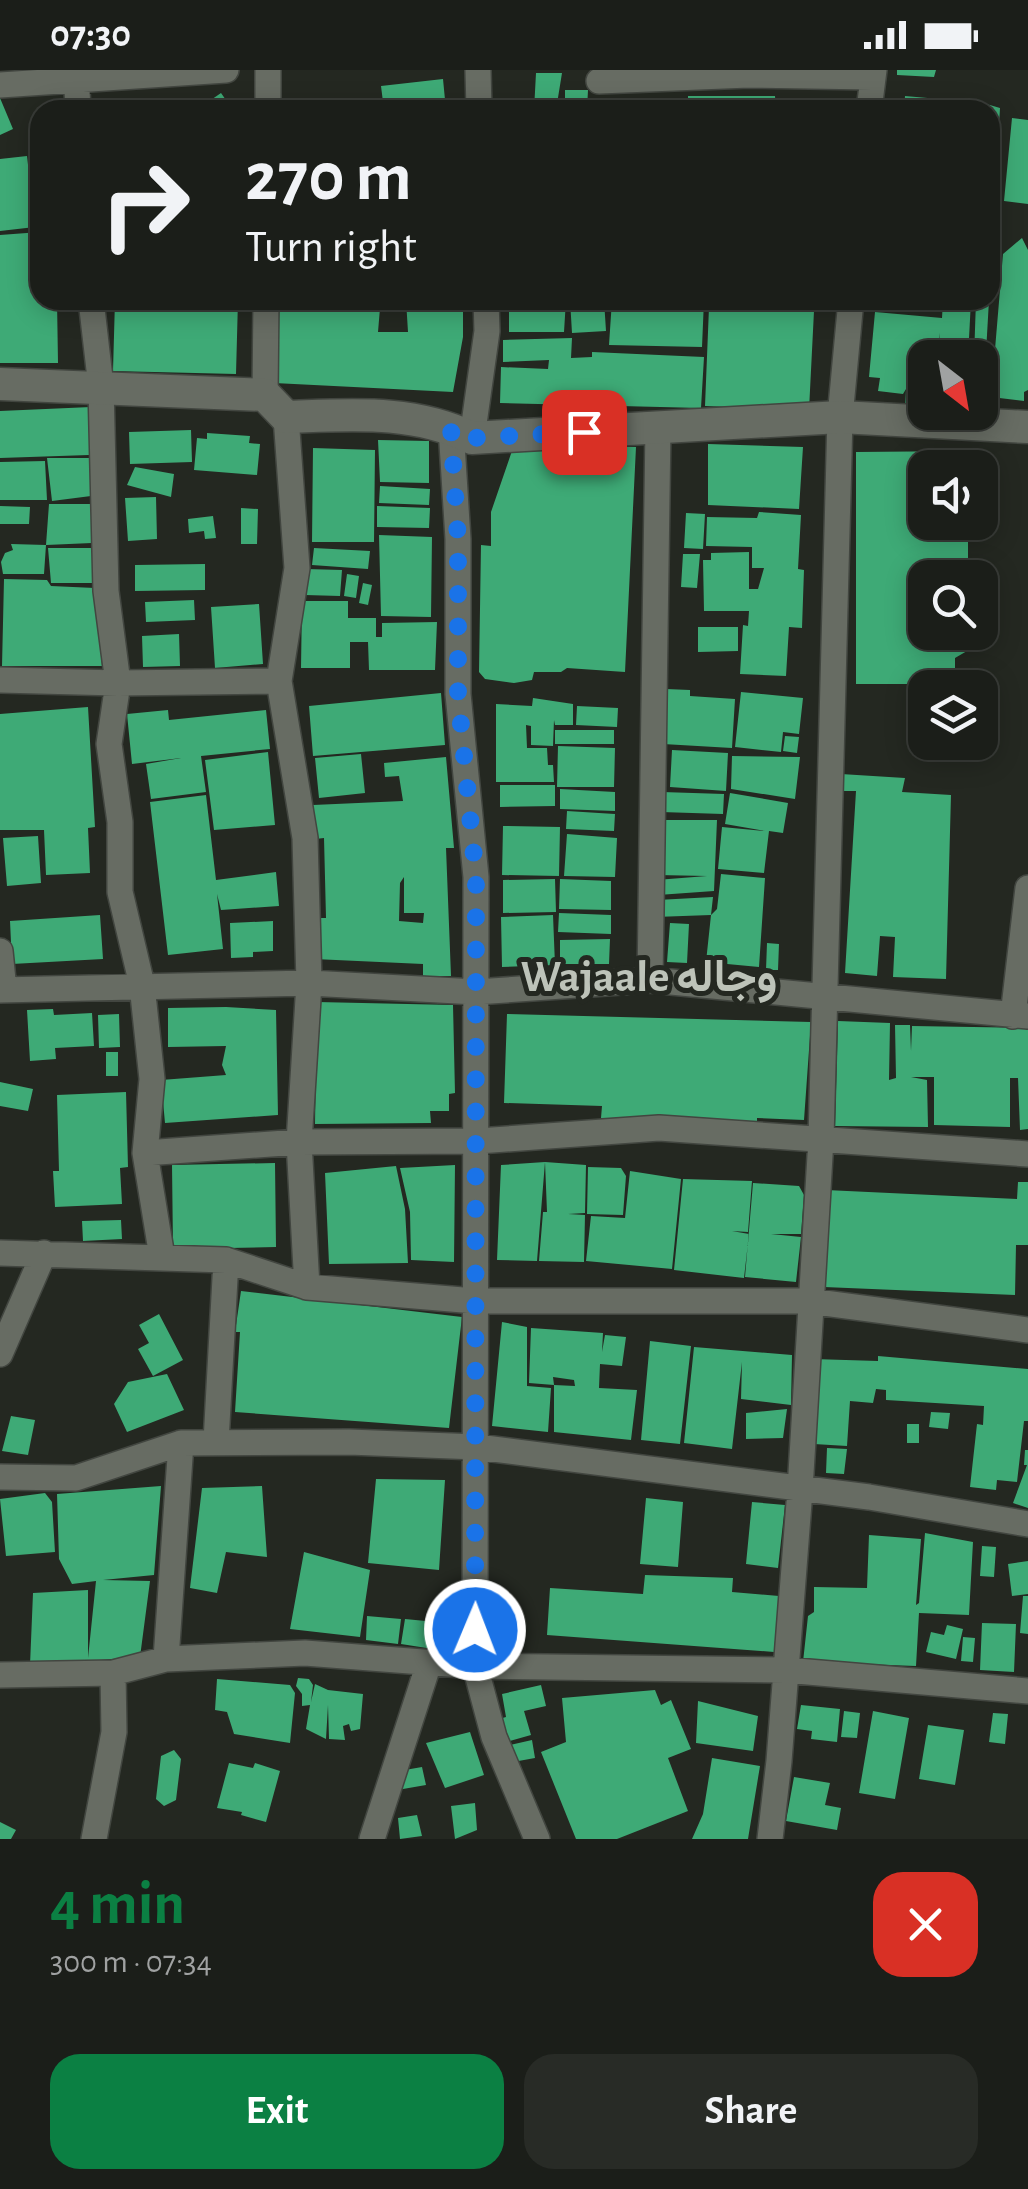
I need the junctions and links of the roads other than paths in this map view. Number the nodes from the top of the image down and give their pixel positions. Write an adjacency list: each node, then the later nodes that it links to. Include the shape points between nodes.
1 (226, 70): 5 (street)
2 (268, 70): 8 (street)
3 (478, 70): 9 (street)
4 (873, 74): 6 (street); 10 (street)
5 (77, 76): 7 (street)
6 (600, 81)
7 (0, 85)
8 (268, 100)
9 (479, 100)
10 (869, 100)
11 (93, 310): 16 (street)
12 (267, 310): 17 (street)
13 (487, 310): 21 (street, via 488,331)
14 (850, 310): 18 (street)
15 (0, 384): 16 (street)
16 (101, 386): 17 (street); 24 (street, via 106,590)
17 (275, 406): 21 (street, via 418,419); 23 (street, via 298,568)
18 (840, 416): 19 (street); 20 (street); 32 (street)
19 (658, 427): 21 (street); 27 (street)
20 (1028, 427)
21 (461, 433): 31 (street, via 458,694 476,877)
22 (0, 680): 24 (street)
23 (279, 681): 24 (street); 28 (street, via 306,838)
24 (118, 683): 29 (street, via 110,744 120,892)
25 (1028, 888): 33 (street)
26 (0, 951): 30 (street)
27 (650, 980): 31 (street); 32 (street)
28 (309, 984): 29 (street); 31 (street); 36 (street)
29 (142, 985): 30 (street); 37 (street, via 152,1079)
30 (2, 990)
31 (476, 992): 35 (street)
32 (825, 995): 33 (street); 34 (street)
33 (1020, 1016)
34 (820, 1139): 35 (street, via 660,1128); 38 (street); 45 (street)
35 (478, 1141): 36 (street); 44 (street)
36 (299, 1142): 37 (street); 43 (street)
37 (146, 1153): 41 (street)
38 (1028, 1154)
39 (0, 1253): 40 (street)
40 (44, 1254): 41 (street); 47 (street)
41 (162, 1256): 42 (street)
42 (226, 1260): 43 (street); 48 (street)
43 (307, 1287): 44 (street)
44 (475, 1301): 45 (street); 50 (street)
45 (809, 1301): 46 (street); 52 (street)
46 (1028, 1330)
47 (0, 1354)
48 (216, 1442): 49 (street); 50 (street)
49 (181, 1444): 51 (street, via 76,1478); 54 (street)
50 (477, 1447): 52 (street); 56 (street)
51 (0, 1477)
52 (800, 1490): 53 (street); 57 (street)
53 (1028, 1524)
54 (166, 1659): 55 (street, via 305,1653); 58 (street)
55 (429, 1663): 56 (street); 62 (street)
56 (475, 1666): 57 (street); 63 (street, via 494,1738)
57 (784, 1670): 60 (street); 64 (street)
58 (112, 1673): 59 (street); 61 (street, via 114,1732)
59 (0, 1675)
60 (1028, 1692)
61 (94, 1839)
62 (372, 1839)
63 (537, 1839)
64 (770, 1839)

